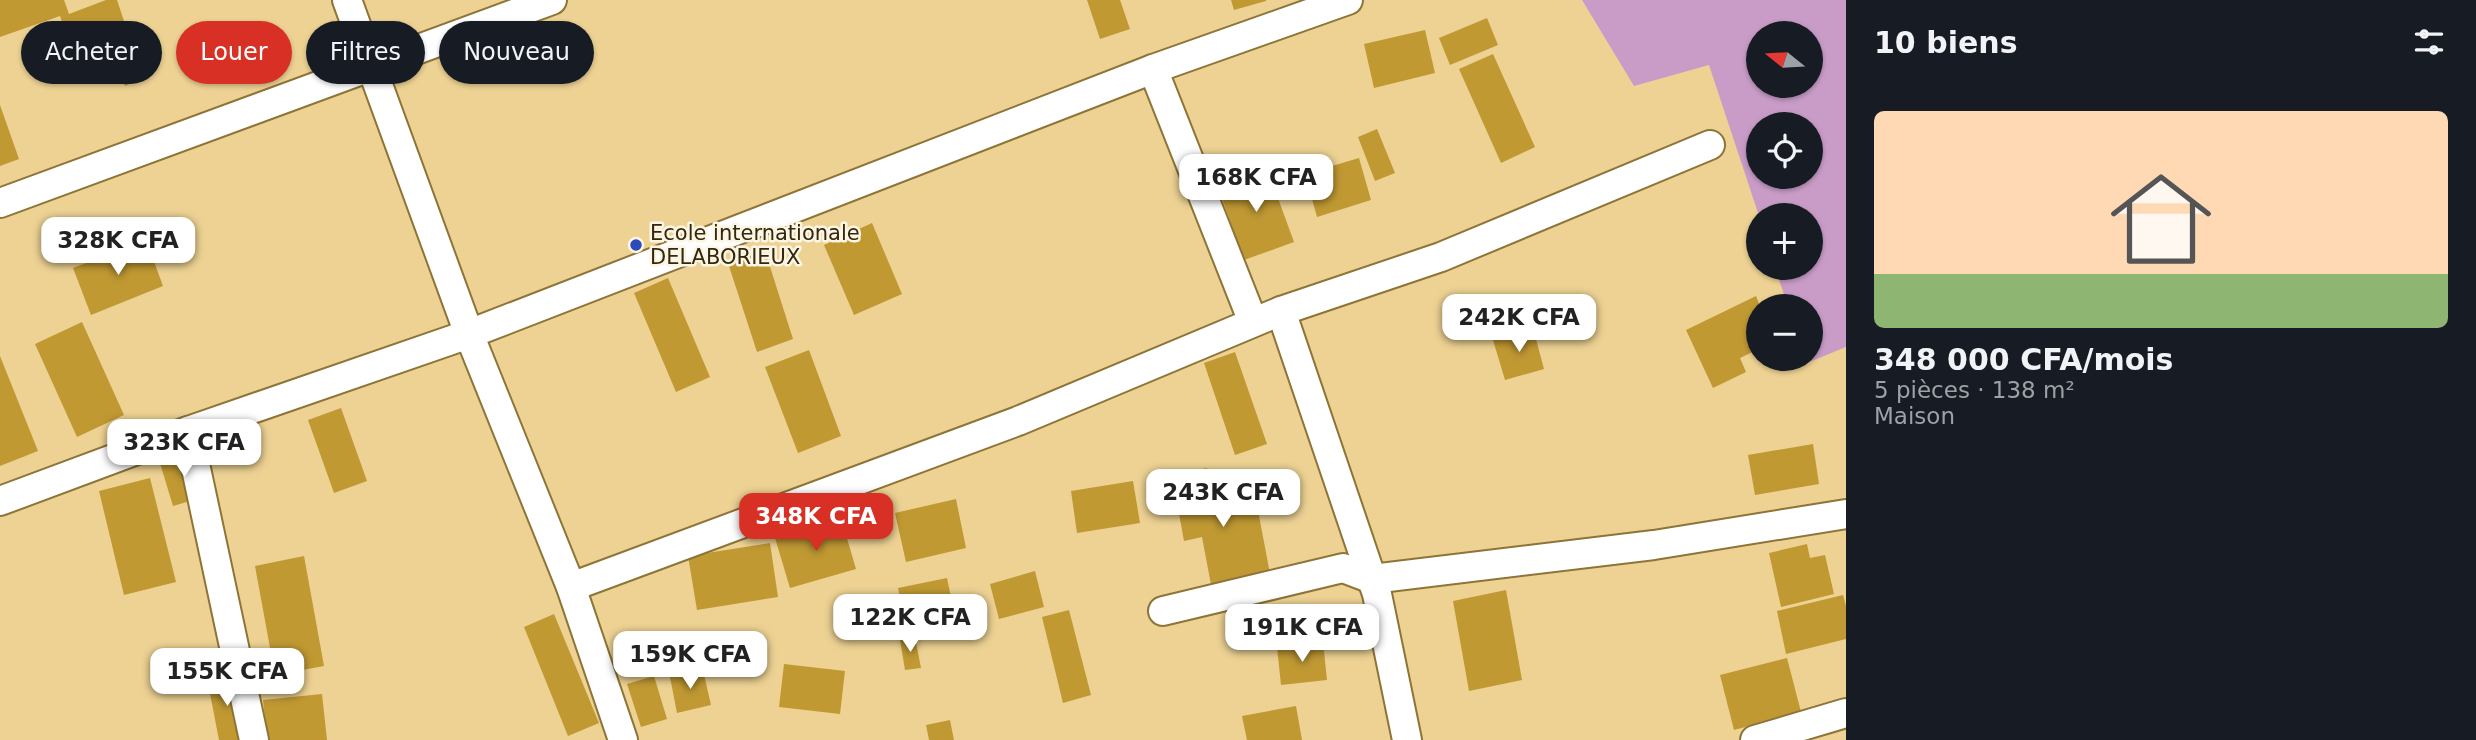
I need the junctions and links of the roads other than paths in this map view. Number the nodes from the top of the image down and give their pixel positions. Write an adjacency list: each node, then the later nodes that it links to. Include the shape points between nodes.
1 (347, 0): 4 (street)
2 (552, 0): 5 (street)
3 (1348, 0): 6 (street)
4 (354, 21)
5 (425, 46)
6 (1153, 69): 12 (street); 13 (street)
7 (321, 84): 10 (street)
8 (377, 84): 13 (street)
9 (1710, 145): 11 (street, via 1441,257)
10 (0, 203)
11 (1281, 311): 12 (street); 17 (street)
12 (1253, 322): 18 (street, via 1018,421)
13 (469, 334): 14 (street); 18 (street)
14 (188, 431): 15 (street); 21 (street)
15 (0, 501)
16 (1846, 514): 17 (street, via 1654,545)
17 (1372, 579): 19 (street, via 1343,569); 23 (street)
18 (571, 587): 22 (street)
19 (1163, 611)
20 (1846, 713): 24 (street)
21 (254, 740)
22 (623, 740)
23 (1407, 740)
24 (1755, 740)

